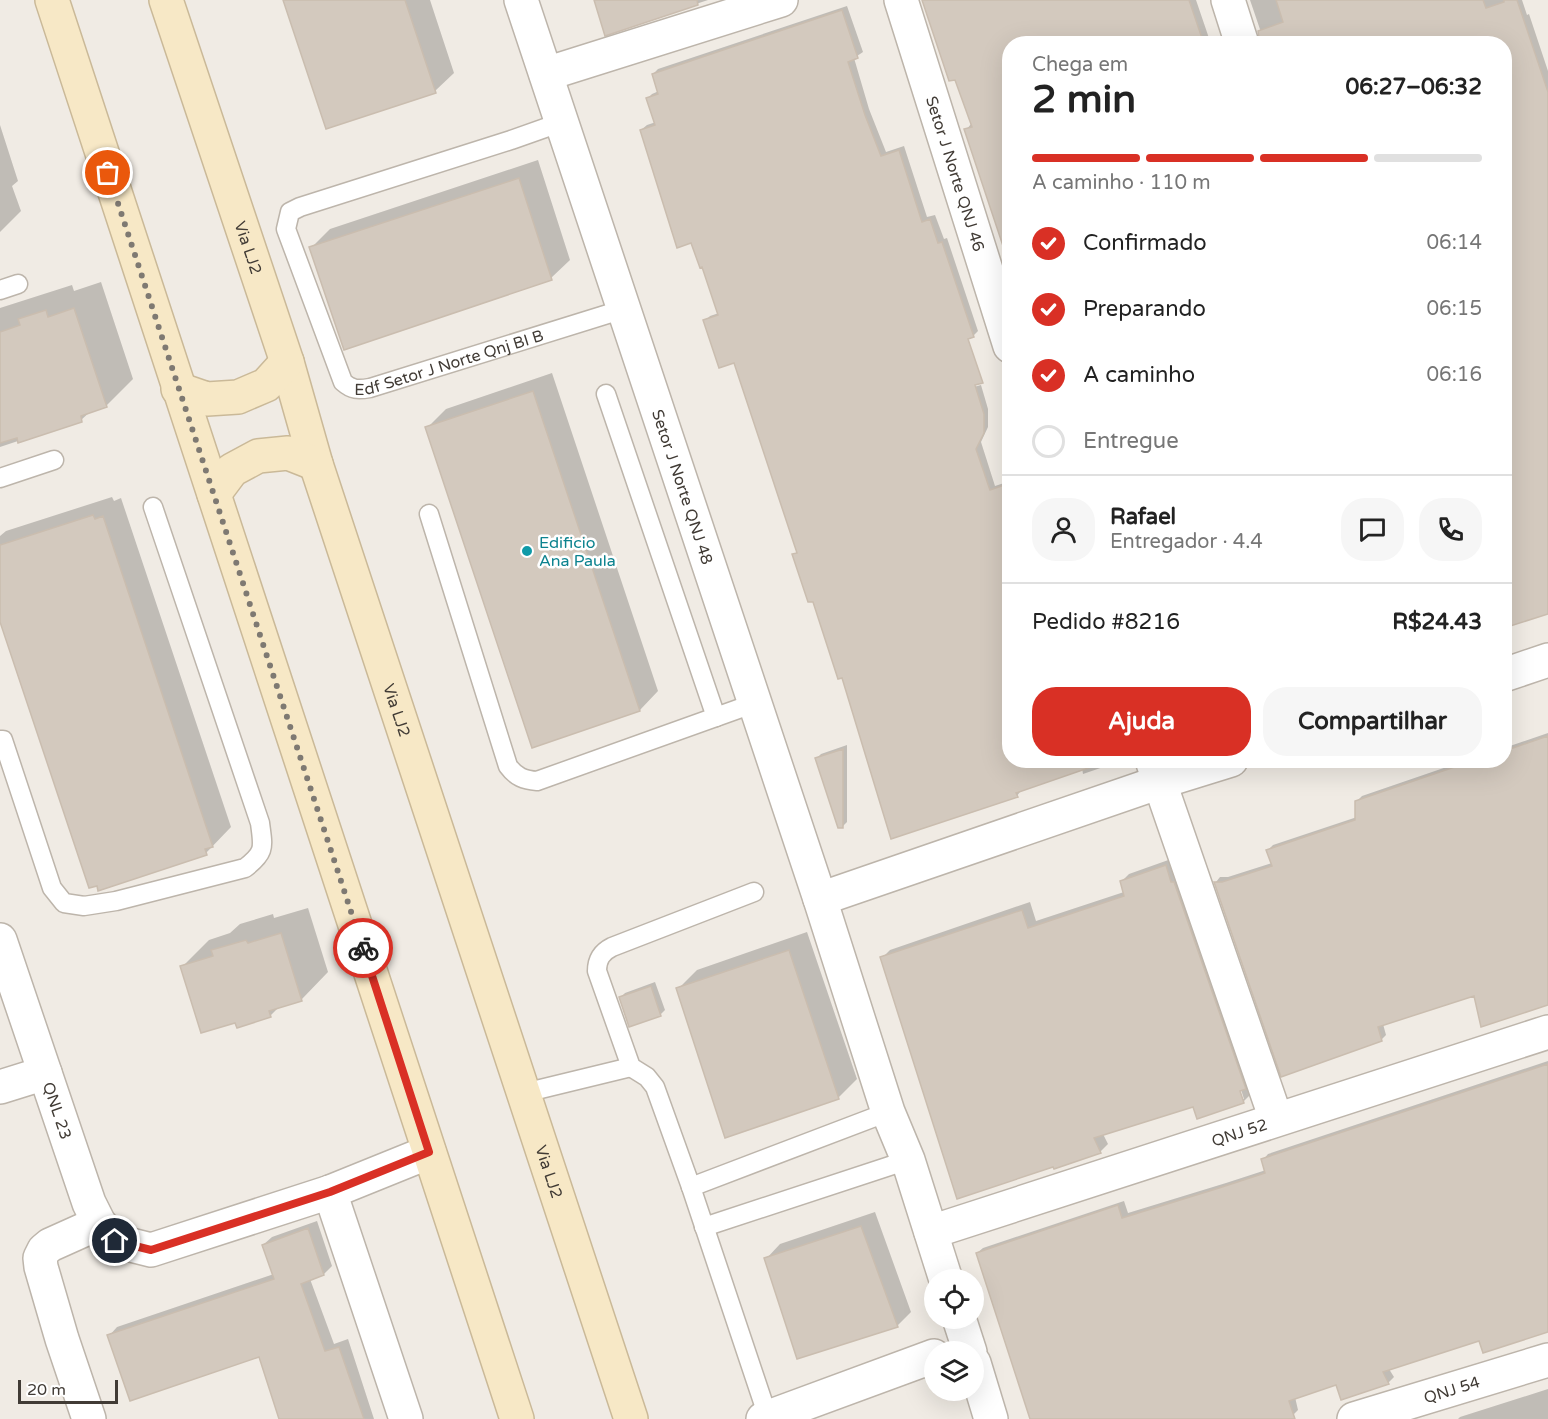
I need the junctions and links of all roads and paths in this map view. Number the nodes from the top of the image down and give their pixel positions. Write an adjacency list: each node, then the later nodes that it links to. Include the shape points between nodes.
1 (52, 0): 15 (main road)
2 (166, 0): 14 (main road, Via LJ2)
3 (521, 0): 8 (street, Setor J Norte QNJ 48)
4 (781, 0): 8 (street)
5 (901, 0): 13 (street, Setor J Norte QNJ 46)
6 (1228, 0): 7 (street)
7 (1239, 36)
8 (546, 74): 9 (street, Setor J Norte QNJ 48)
9 (562, 122): 12 (street, Setor J Norte QNJ 48); 12 (lane, Edf Setor J Norte Qnj BI B, via 300,207 290,212 286,229 343,382 350,388 370,388)
10 (18, 284): 11 (lane)
11 (0, 290)
12 (624, 309): 25 (street, Setor J Norte QNJ 48)
13 (1002, 322)
14 (287, 362): 15 (main road, via 266,385 238,397 207,399); 18 (main road, Via LJ2)
15 (178, 389): 20 (main road)
16 (606, 394): 26 (lane)
17 (54, 460): 19 (lane)
18 (316, 464): 20 (main road, via 288,453 258,456 232,470); 37 (main road, Via LJ2)
19 (0, 478)
20 (214, 494): 40 (main road)
21 (153, 507): 27 (lane, via 260,823 263,846 258,858 245,868 116,901 84,906 64,903 52,888)
22 (429, 514): 26 (lane, via 512,773 523,780 537,781)
23 (1548, 660): 24 (street)
24 (1512, 672)
25 (755, 703): 26 (lane); 31 (street, Setor J Norte QNJ 48)
26 (716, 717)
27 (1, 737)
28 (1181, 768): 29 (street)
29 (1156, 772): 31 (street); 39 (street)
30 (754, 892): 34 (lane, via 612,947 600,957 597,971)
31 (820, 899): 38 (street, Setor J Norte QNJ 48)
32 (0, 940): 35 (street, QNL 23)
33 (1548, 1032): 39 (street, QNJ 52)
34 (631, 1067): 37 (lane); 42 (lane, via 655,1087)
35 (45, 1073): 36 (street); 44 (street, QNL 23)
36 (0, 1087)
37 (524, 1093): 56 (main road, Via LJ2)
38 (888, 1112): 41 (street, Setor J Norte QNJ 48); 42 (lane)
39 (1276, 1119): 46 (street, QNJ 52)
40 (429, 1152): 43 (street); 55 (main road)
41 (908, 1160): 45 (lane); 46 (street, Setor J Norte QNJ 48)
42 (691, 1187): 45 (lane)
43 (330, 1192): 44 (street, QNL 23, via 151,1250 115,1241); 54 (street)
44 (99, 1222): 53 (street, via 50,1245 40,1258)
45 (704, 1227): 52 (lane)
46 (931, 1232): 47 (street, Setor J Norte QNJ 48)
47 (943, 1269)
48 (924, 1360): 52 (street)
49 (1548, 1360): 51 (street, QNJ 54)
50 (984, 1401): 57 (street)
51 (1396, 1413): 58 (street, QNJ 54)
52 (766, 1418)
53 (89, 1419)
54 (406, 1419)
55 (517, 1419)
56 (631, 1419)
57 (991, 1419)
58 (1354, 1419)

